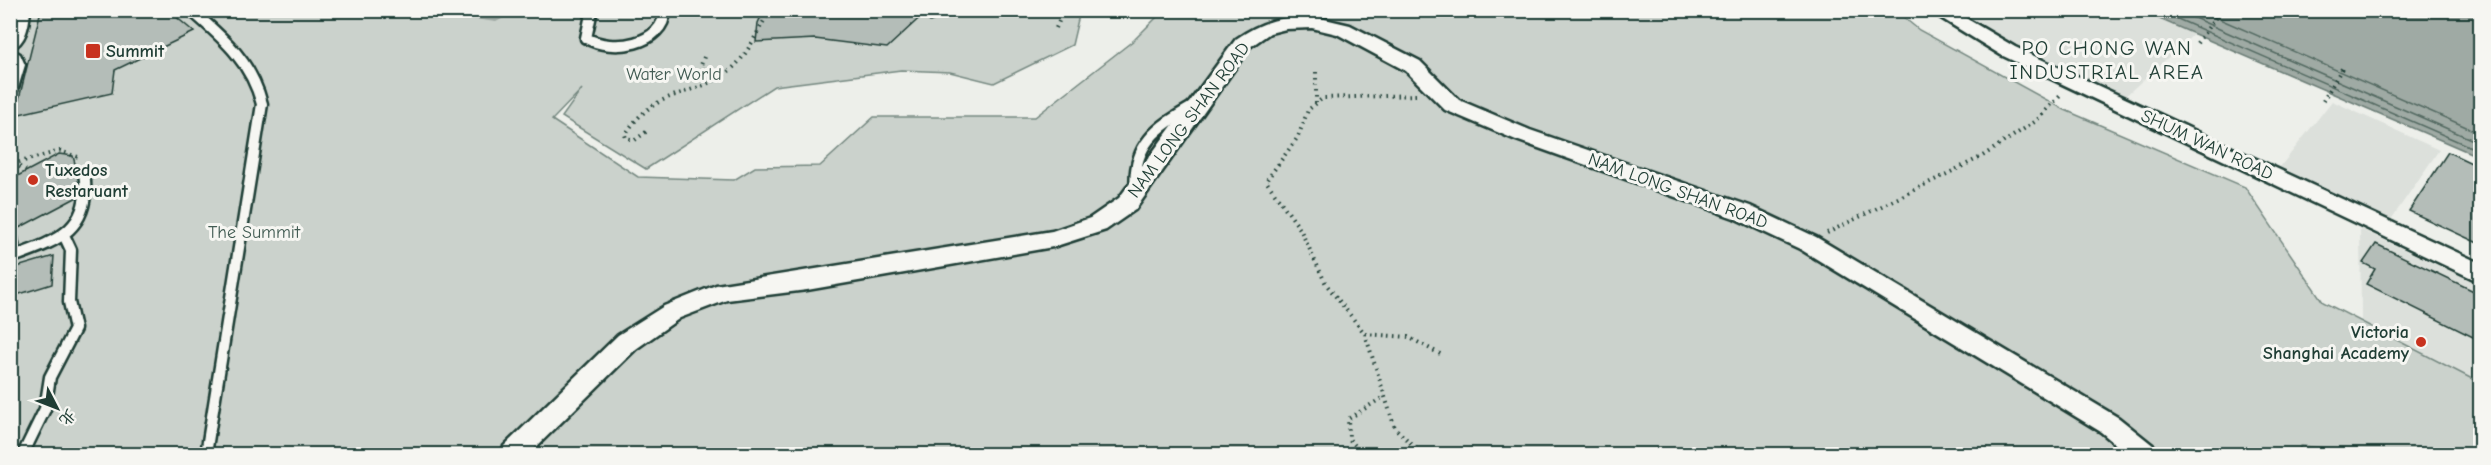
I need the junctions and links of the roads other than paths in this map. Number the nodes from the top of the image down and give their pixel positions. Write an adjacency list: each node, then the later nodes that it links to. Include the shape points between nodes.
1 (23, 10): 6 (street, via 22,29)
2 (191, 10): 14 (lane, via 243,57 259,85 262,104)
3 (592, 10): 4 (lane, via 586,38 597,45 628,43 654,35 667,21)
4 (665, 10)
5 (1937, 10): 12 (street, SHUM WAN ROAD, via 2008,51)
6 (10, 45)
7 (10, 54): 8 (street, via 18,60)
8 (10, 91)
9 (84, 172): 10 (lane, via 89,190 83,216)
10 (64, 235): 11 (lane); 13 (lane, via 71,250 69,302 75,329 50,377 45,409)
11 (10, 258)
12 (2481, 273)
13 (23, 454)
14 (207, 454)
15 (513, 454): 16 (street, NAM LONG SHAN ROAD, via 627,342 672,312 724,291 807,281 1053,238 1098,224 1127,204 1243,43 1263,28 1312,22 1343,29 1413,66 1452,105 1523,135 1742,212 1816,248 2110,425)
16 (2145, 454)

